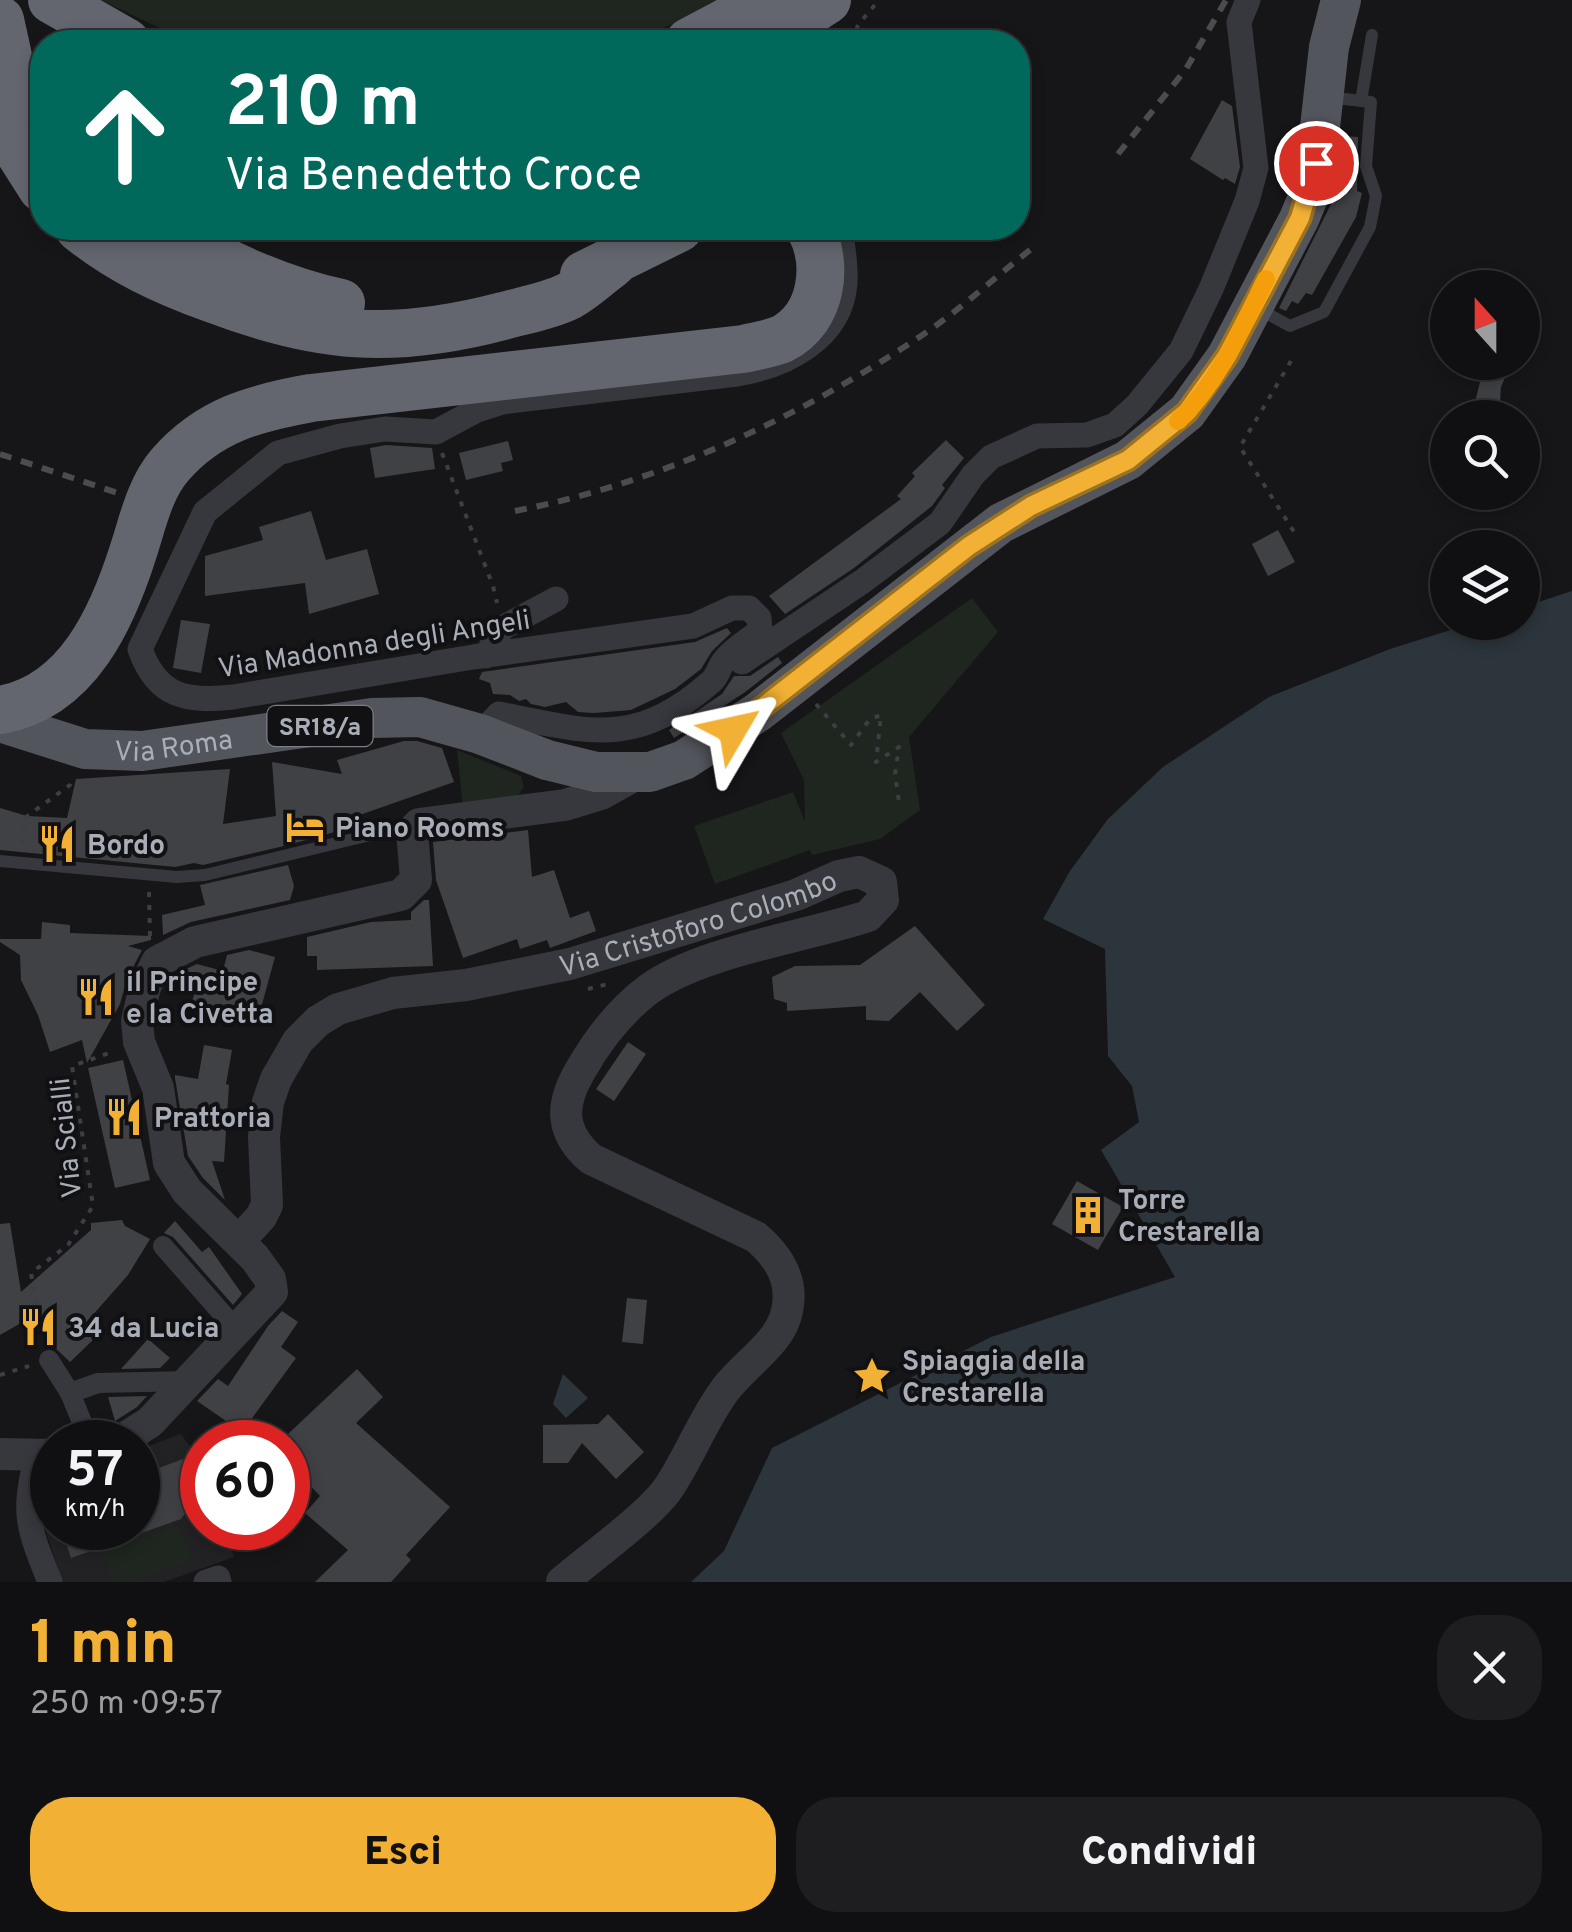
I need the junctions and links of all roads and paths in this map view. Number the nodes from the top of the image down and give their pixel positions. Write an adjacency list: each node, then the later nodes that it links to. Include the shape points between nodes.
1 (4, 0): 9 (highway)
2 (52, 0): 10 (highway)
3 (768, 0): 11 (highway)
4 (826, 0): 12 (highway)
5 (879, 0): 13 (path)
6 (1248, 0): 32 (street, Via Madonna degli Angeli, via 1239,22 1256,168 1211,289 1161,377 1115,425 1087,435 1037,436 990,457 940,523 913,545)
7 (1340, 0): 15 (main road, SR18/a, via 1328,47)
8 (0, 20): 16 (highway, via 16,93)
9 (49, 30)
10 (105, 30)
11 (712, 30)
12 (780, 30)
13 (856, 30)
14 (1372, 35): 15 (lane)
15 (1342, 99): 25 (main road, SR18/a, via 1309,194); 25 (lane, via 1371,102 1366,166 1376,196 1370,227 1324,312 1290,326)
16 (30, 118)
17 (0, 122): 18 (highway)
18 (30, 169)
19 (95, 240): 24 (highway, via 157,278 296,327 340,334 386,336 472,324 570,295)
20 (179, 240): 24 (highway, via 258,279 350,305 445,307 520,296)
21 (657, 240): 24 (highway)
22 (814, 240): 34 (highway, via 821,284 800,325 743,350 311,398 229,419 179,457 157,485 113,607 87,653 38,697)
23 (841, 240): 27 (street, via 846,280 838,307 812,344 790,359 737,374 502,402)
24 (612, 264)
25 (1258, 296): 33 (main road, SR18/a, via 1202,393 1173,425 1128,460 1001,523)
26 (1290, 362): 28 (path, via 1240,447)
27 (436, 432): 30 (path); 31 (street, Via Madonna degli Angeli, via 385,429 278,453 205,512 140,649 157,682 200,700)
28 (1296, 535)
29 (556, 599): 30 (street)
30 (502, 628): 31 (street)
31 (486, 656): 32 (street, Via Madonna degli Angeli, via 694,626 732,608 748,608 759,618 760,631 723,661)
32 (716, 678): 36 (street, Via Madonna degli Angeli, via 639,726 579,730 499,714)
33 (796, 681): 39 (main road, SR18/a, via 708,747); 40 (path, via 852,745 870,719 881,715 876,762 899,747)
34 (0, 710)
35 (0, 722): 38 (main road, Via Roma / SR18/a)
36 (480, 734): 37 (main road, Via Roma / SR18/a); 38 (main road, Via Roma / SR18/a, via 420,717 372,718)
37 (553, 761): 39 (main road, Via Roma / SR18/a); 41 (street, via 544,789)
38 (105, 762): 44 (path, via 76,775 26,817)
39 (637, 774): 41 (street, via 601,794)
40 (899, 802)
41 (526, 812): 42 (street)
42 (419, 824): 44 (lane, via 205,875); 46 (street, via 412,831 416,880 401,895 194,942)
43 (0, 861): 44 (lane)
44 (21, 864)
45 (148, 892): 46 (path)
46 (157, 962): 47 (street, via 140,1005)
47 (138, 1042): 49 (street, via 158,1088 174,1174); 51 (path, Via Scialli, via 72,1066 93,1206 68,1245 31,1273 40,1328 55,1354)
48 (164, 1246): 50 (street)
49 (247, 1250): 50 (street, via 272,1292); 65 (street, Via Cristoforo Colombo, via 267,1205 264,1137 276,1079 298,1041 338,1009 393,992 570,964 840,876 859,872 881,882 883,900 868,916 695,967 652,988 602,1038 566,1096 572,1137 591,1159 756,1237 778,1256 787,1311 727,1387 665,1492)
50 (235, 1328): 53 (street)
51 (49, 1360): 52 (path); 54 (street)
52 (0, 1375)
53 (190, 1382): 54 (street, via 98,1383); 56 (street)
54 (70, 1393): 55 (street)
55 (81, 1420)
56 (152, 1420)
57 (0, 1454): 58 (street)
58 (30, 1455)
59 (30, 1497): 60 (street)
60 (30, 1534)
61 (37, 1550): 62 (street)
62 (50, 1582)
63 (206, 1582): 64 (street)
64 (220, 1582)
65 (562, 1582)

